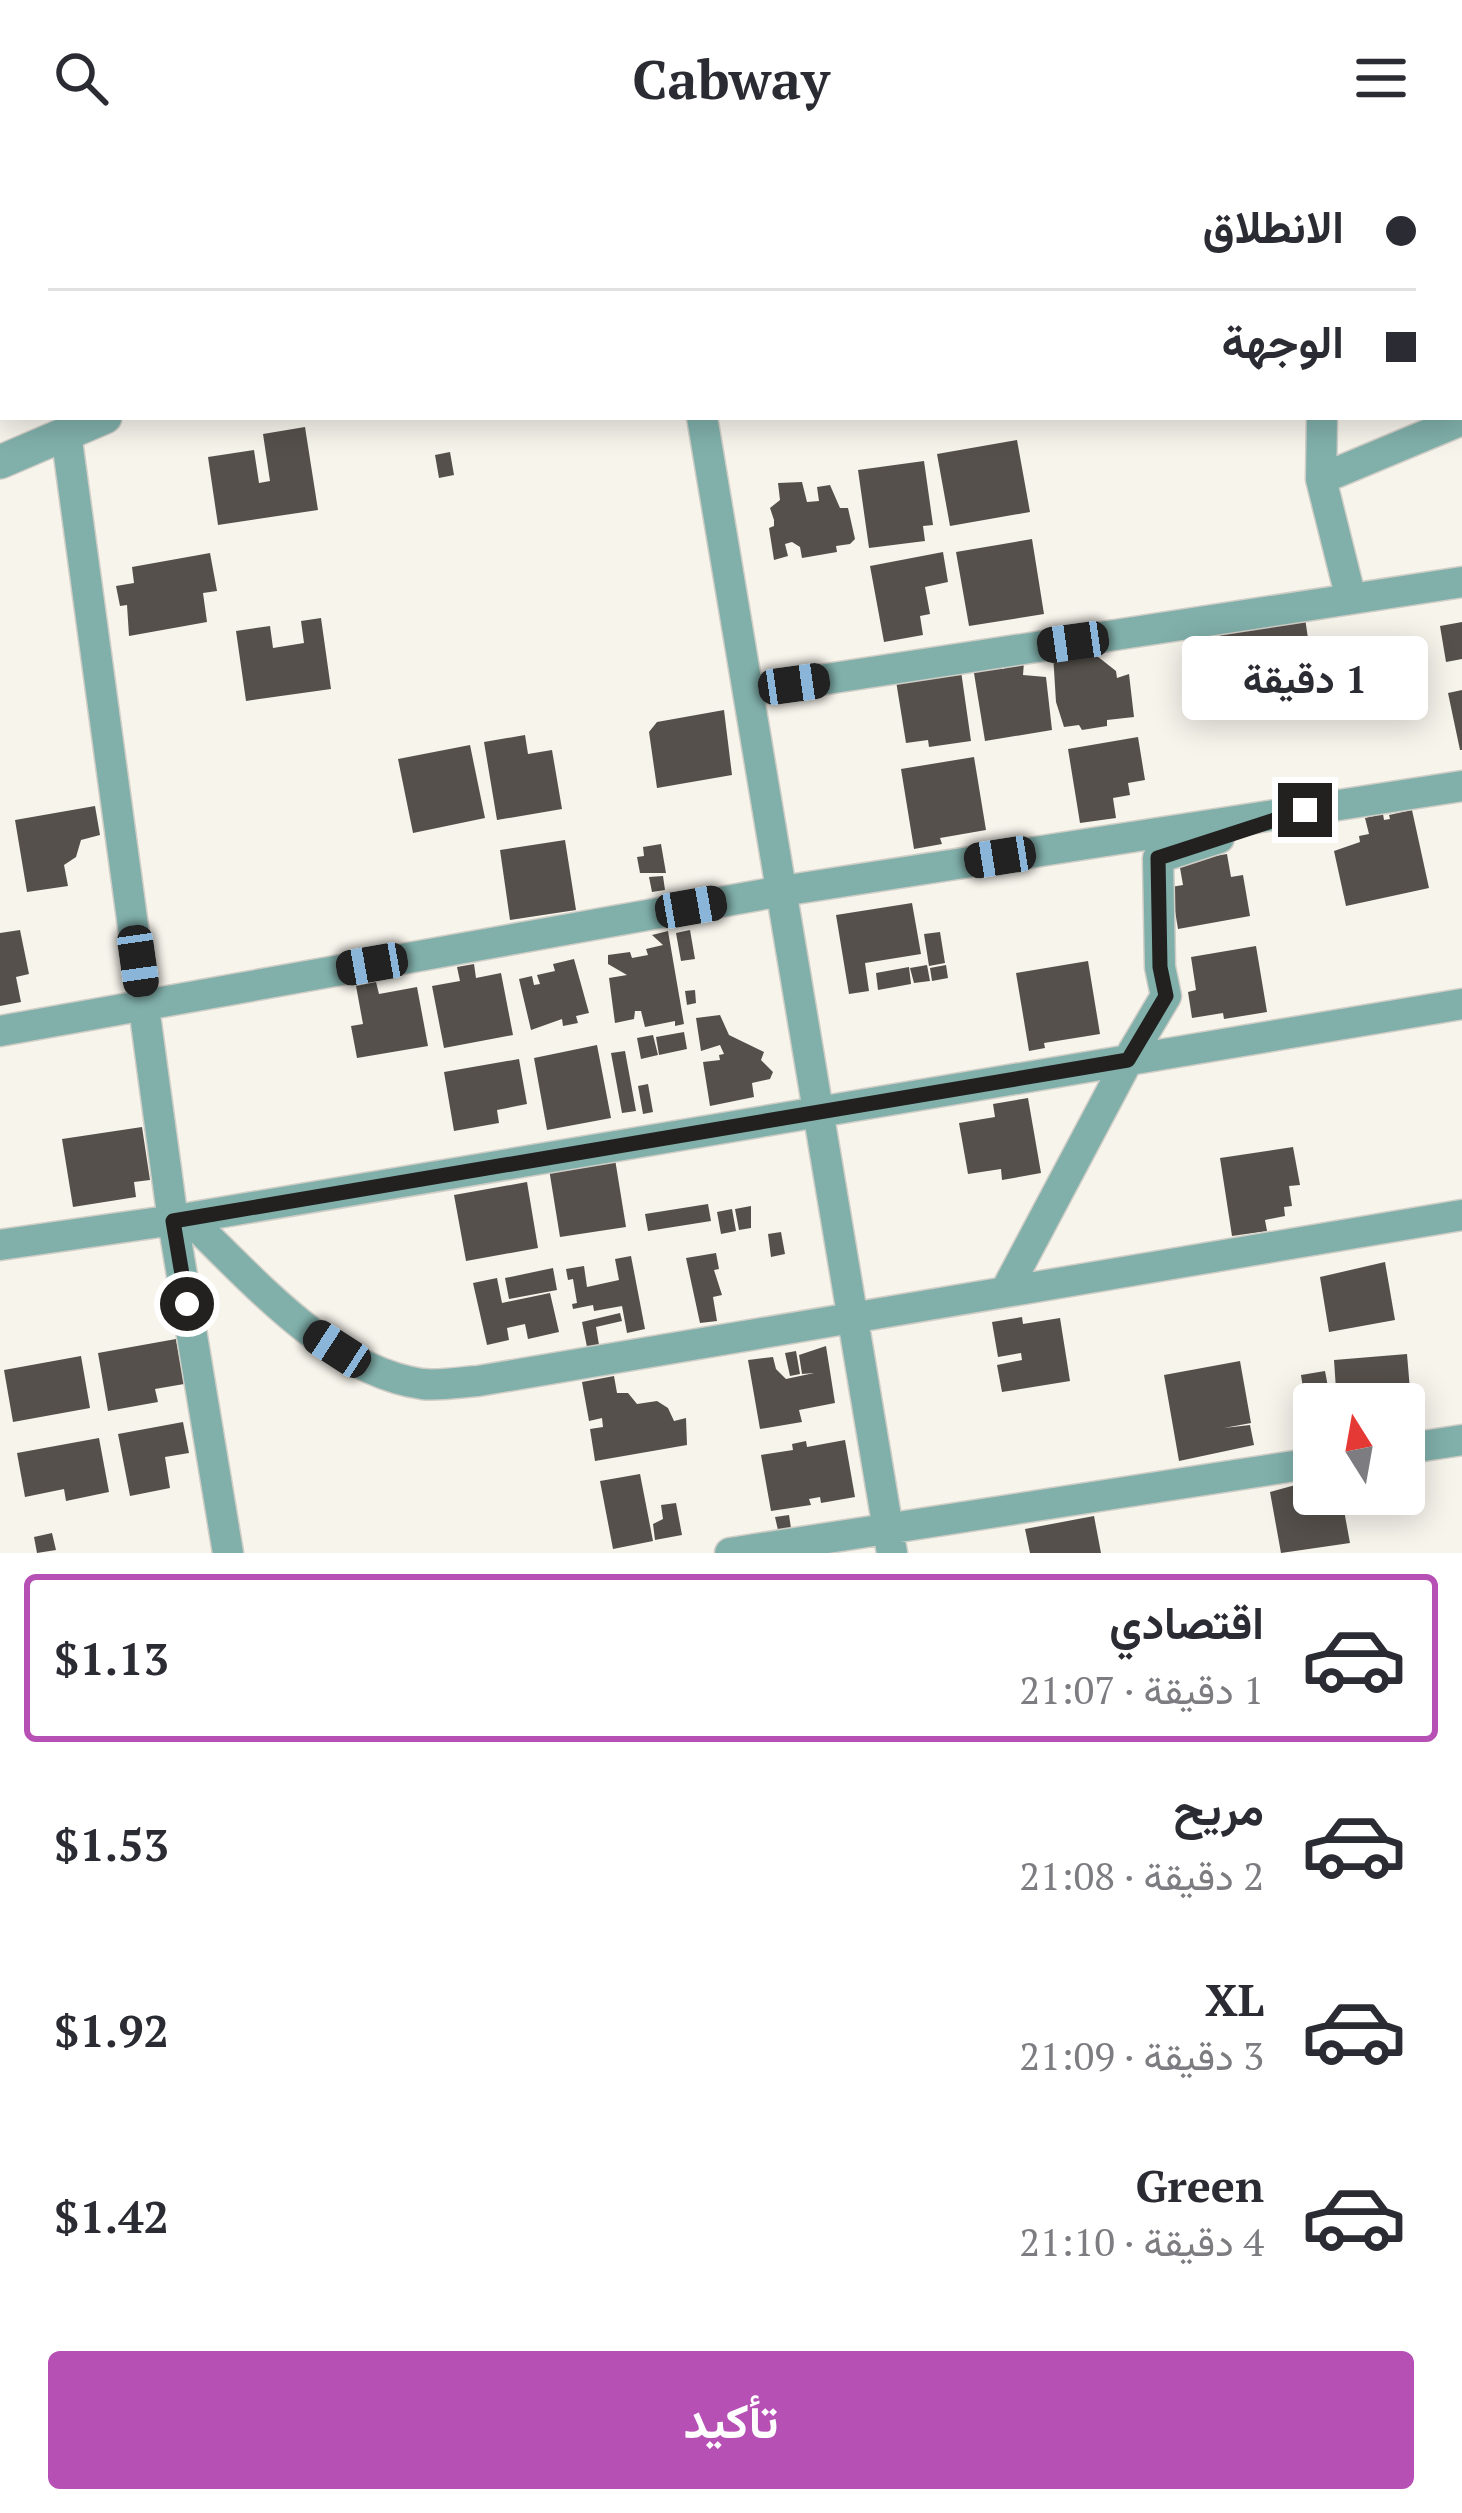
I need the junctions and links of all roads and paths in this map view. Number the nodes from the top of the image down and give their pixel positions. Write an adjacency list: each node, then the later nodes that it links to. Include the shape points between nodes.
1 (97, 420): 5 (street)
2 (703, 420): 10 (street)
3 (1322, 420): 7 (street)
4 (1462, 420): 7 (street)
5 (66, 434): 6 (street); 14 (street)
6 (0, 462)
7 (1321, 479): 9 (street)
8 (1462, 582): 9 (street)
9 (1351, 599): 10 (street)
10 (748, 691): 13 (street)
11 (1462, 786): 12 (street)
12 (1305, 810): 13 (street); 18 (street, via 1158,858 1166,996)
13 (782, 891): 14 (street); 19 (street)
14 (144, 1005): 17 (street); 21 (street)
15 (1448, 1007): 16 (street); 18 (street)
16 (1462, 1027)
17 (0, 1030)
18 (1128, 1060): 19 (street); 23 (street)
19 (819, 1111): 21 (street); 24 (street)
20 (1462, 1215): 23 (street)
21 (181, 1220): 22 (street); 24 (street, via 298,1323 378,1370 422,1384 478,1382); 29 (street)
22 (0, 1245)
23 (1005, 1292): 24 (street)
24 (853, 1318): 28 (street)
25 (1462, 1440): 26 (street)
26 (1425, 1446)
27 (1293, 1467): 28 (street)
28 (891, 1541): 30 (street)
29 (228, 1553)
30 (730, 1553)

